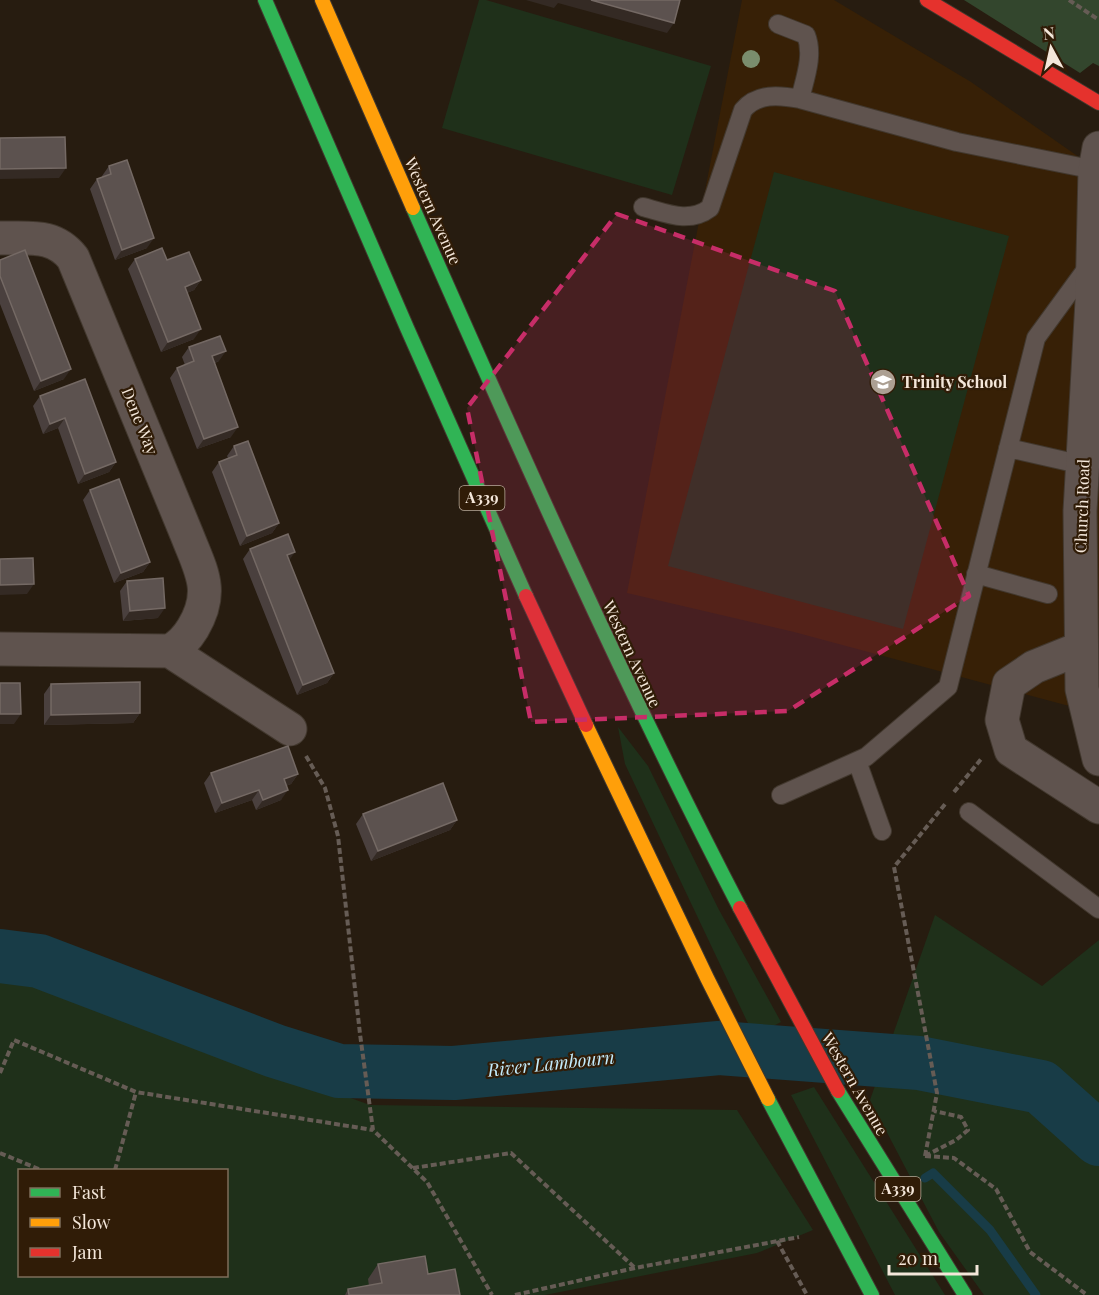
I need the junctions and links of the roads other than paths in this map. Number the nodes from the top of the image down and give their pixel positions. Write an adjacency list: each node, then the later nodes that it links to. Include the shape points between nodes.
1 (265, 0): 26 (main road, A339, via 549,648 712,990)
2 (322, 0): 27 (main road, Western Avenue / A339, via 487,378 612,651 734,898 883,1167)
3 (927, 0): 6 (main road)
4 (778, 24): 5 (lane, via 806,35 809,43)
5 (800, 99): 7 (lane, via 957,142); 8 (lane, via 774,96 749,102 737,126 716,195 702,214 675,215)
6 (1099, 103)
7 (1097, 159): 10 (street, Church Road)
8 (643, 207)
9 (0, 238): 17 (street, Dene Way, via 55,242 78,269 204,578 206,597 201,615 180,646)
10 (1093, 260): 11 (lane, via 1036,338); 12 (street, Church Road)
11 (1008, 448): 12 (lane); 13 (lane)
12 (1083, 465): 15 (street, Church Road)
13 (976, 574): 14 (lane); 20 (lane, via 948,687)
14 (1048, 594)
15 (1082, 648): 19 (street, Church Road, via 1082,689); 22 (street, via 1034,667 1008,684 1002,720 1011,750)
16 (0, 649): 17 (street)
17 (170, 651): 18 (street)
18 (290, 729)
19 (1099, 759)
20 (857, 761): 21 (lane); 24 (lane)
21 (781, 795)
22 (1099, 807)
23 (969, 812): 25 (lane)
24 (882, 831)
25 (1099, 909)
26 (872, 1295)
27 (965, 1295)

